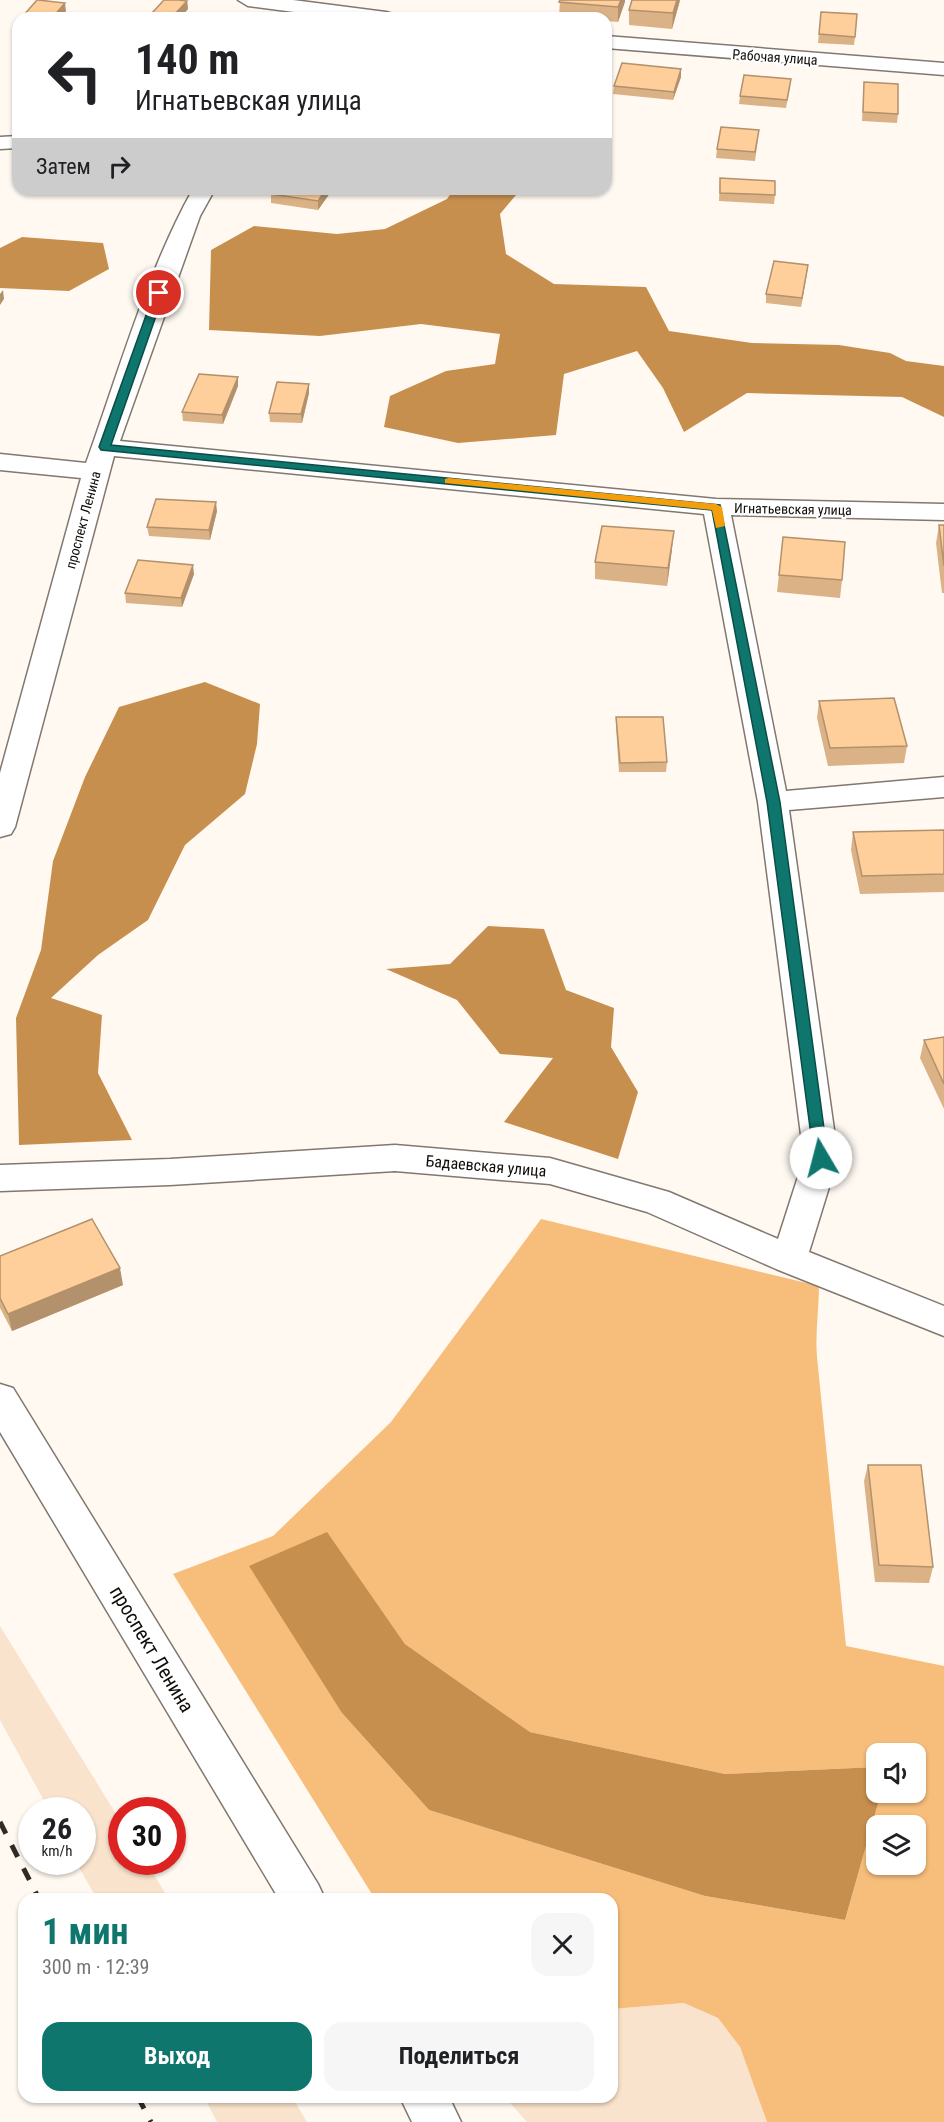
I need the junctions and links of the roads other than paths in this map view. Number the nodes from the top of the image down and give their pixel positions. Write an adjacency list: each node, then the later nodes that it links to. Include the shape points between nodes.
1 (248, 0): 2 (street)
2 (346, 10)
3 (612, 42): 4 (street, Рабочая улица)
4 (944, 69)
5 (201, 195): 6 (street, проспект Ленина, via 164,280)
6 (105, 447): 8 (street, проспект Ленина); 9 (street, Игнатьевская улица)
7 (0, 462): 8 (street)
8 (96, 472): 13 (street, проспект Ленина)
9 (716, 507): 10 (street, Игнатьевская улица); 12 (street)
10 (944, 512)
11 (944, 787): 12 (street)
12 (773, 802): 15 (street, via 821,1158)
13 (0, 826)
14 (0, 1178): 15 (street, Бадаевская улица, via 395,1158 550,1171 657,1201)
15 (789, 1259): 16 (street, Бадаевская улица)
16 (944, 1322)
17 (0, 1399): 18 (street, проспект Ленина)
18 (299, 1893)
19 (427, 2103): 20 (street)
20 (438, 2122)

